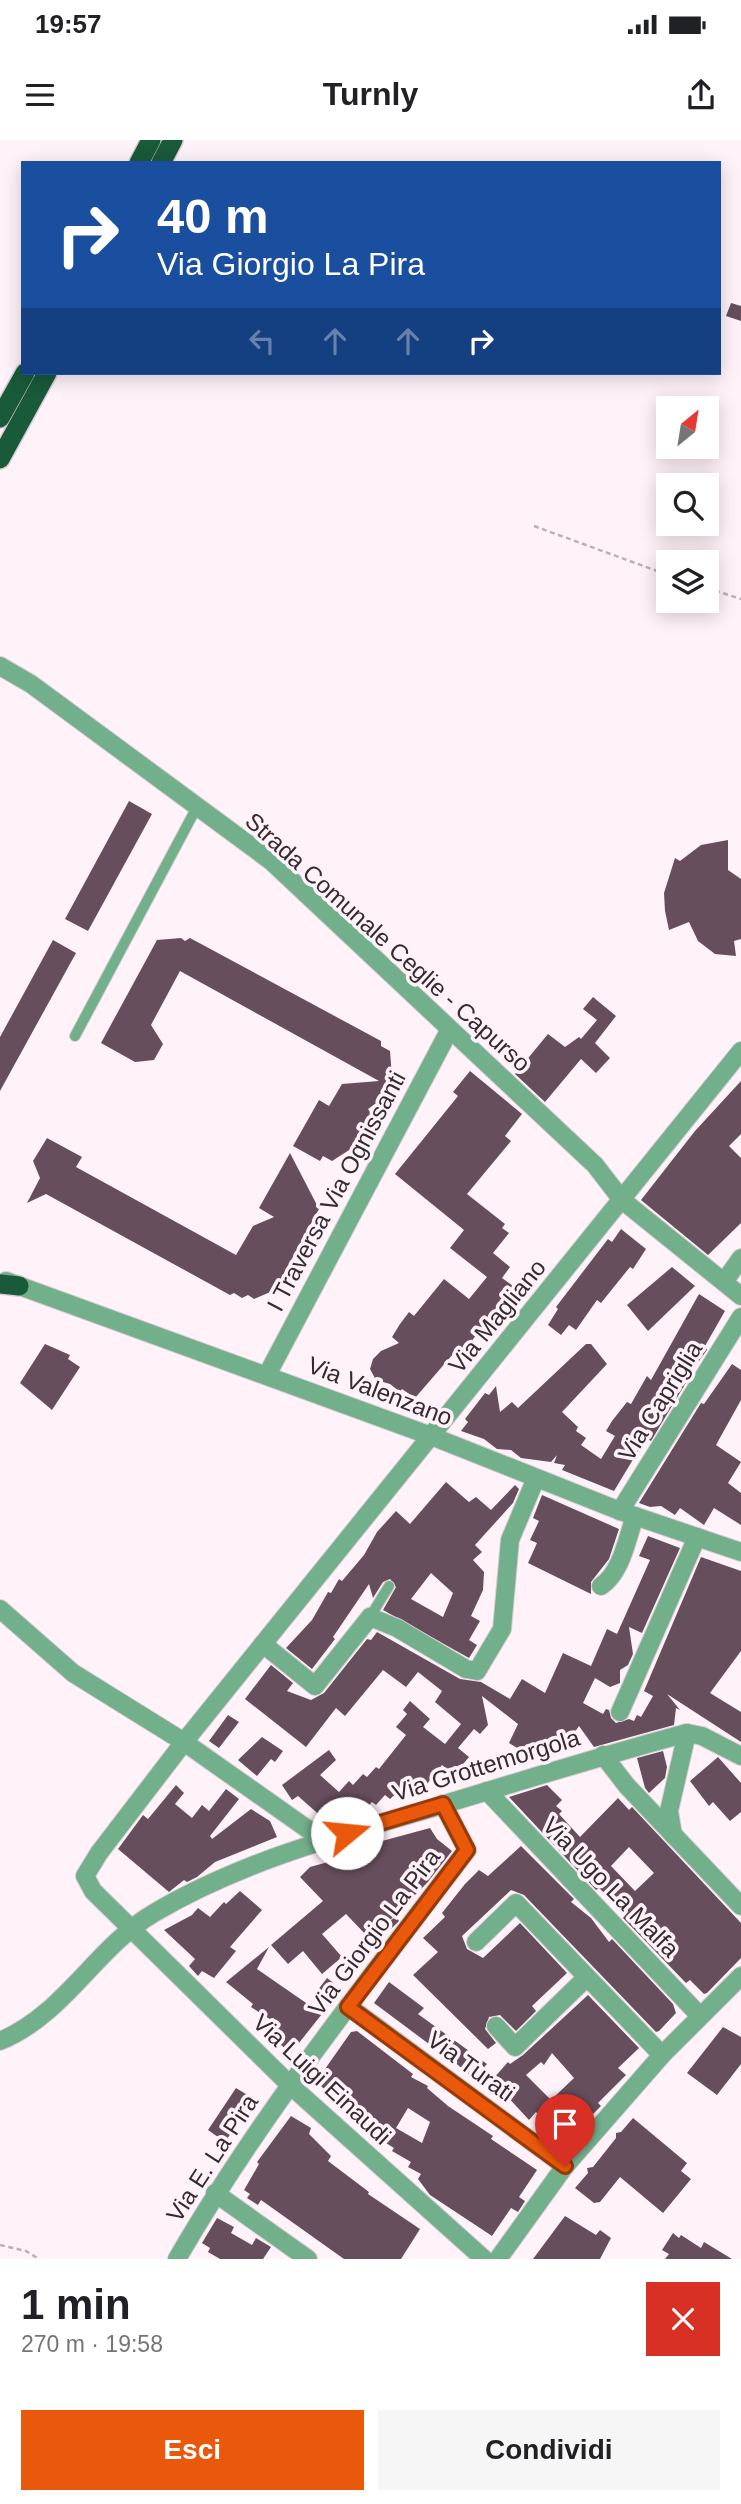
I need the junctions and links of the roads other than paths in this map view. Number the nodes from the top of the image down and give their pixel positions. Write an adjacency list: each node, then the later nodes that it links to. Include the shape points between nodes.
1 (151, 140): 3 (highway)
2 (173, 140): 4 (highway)
3 (140, 161)
4 (162, 161)
5 (24, 375): 7 (highway)
6 (46, 375): 8 (highway)
7 (0, 418)
8 (0, 459)
9 (0, 666): 10 (street, Strada Comunale Ceglie - Capurso)
10 (198, 805): 11 (street, Strada Comunale Ceglie - Capurso, via 271,861); 12 (lane)
11 (449, 1031): 14 (street, Strada Comunale Ceglie - Capurso, via 595,1165); 21 (street, I Traversa Via Ognissanti)
12 (75, 1036)
13 (741, 1051): 14 (street, Via Magliano)
14 (622, 1200): 17 (street, Strada Comunale Ceglie - Capurso); 22 (street, Via Magliano)
15 (741, 1258): 17 (street)
16 (0, 1279): 18 (street, Via Valenzano)
17 (724, 1282): 19 (street, Strada Comunale Ceglie - Capurso)
18 (10, 1285): 21 (street, Via Valenzano)
19 (741, 1296)
20 (741, 1317): 24 (street, Via Capriglia)
21 (267, 1375): 22 (street, Via Valenzano)
22 (431, 1436): 23 (street, Via Valenzano); 31 (street, Via Magliano)
23 (536, 1478): 24 (street, Via Valenzano); 30 (street, via 510,1540 502,1629 477,1671)
24 (627, 1513): 25 (street, Via Valenzano); 28 (street, Via Capriglia, via 620,1559 610,1580)
25 (697, 1537): 26 (street, Via Valenzano); 32 (street)
26 (741, 1552)
27 (389, 1586): 30 (lane)
28 (601, 1586)
29 (0, 1609): 34 (street, via 73,1673)
30 (370, 1617): 31 (street, via 315,1686)
31 (263, 1644): 34 (street, Via Magliano)
32 (620, 1712)
33 (687, 1733): 35 (street, Via Grottemorgola); 36 (street); 39 (street, via 669,1811)
34 (184, 1742): 40 (street); 42 (street, Via Luigi Einaudi, via 85,1876 93,1891)
35 (603, 1755): 37 (street, Via Grottemorgola); 39 (street)
36 (741, 1756)
37 (487, 1791): 38 (street, Via Grottemorgola); 47 (street, Via Ugo La Malfa)
38 (443, 1804): 40 (street, Via Grottemorgola); 46 (street, Via Giorgio La Pira, via 467,1850)
39 (674, 1835): 41 (street)
40 (323, 1840): 42 (street, Via Grottemorgola, via 235,1872)
41 (741, 1906)
42 (133, 1928): 49 (street, Via Grottemorgola, via 41,2017); 51 (street, Via Luigi Einaudi)
43 (475, 1942): 45 (street, via 516,1903)
44 (741, 1976): 47 (street)
45 (586, 1978): 48 (street, via 514,2047); 50 (street)
46 (348, 2007): 51 (street, Via Giorgio La Pira); 52 (street, Via Turati)
47 (700, 2016): 50 (street)
48 (496, 2026)
49 (0, 2041)
50 (662, 2055): 52 (street)
51 (290, 2085): 53 (street, Via E. La Pira); 56 (street, Via Luigi Einaudi)
52 (565, 2166): 57 (street)
53 (215, 2193): 54 (street, Via E. La Pira); 55 (street)
54 (177, 2259)
55 (308, 2259)
56 (484, 2259)
57 (498, 2259)

